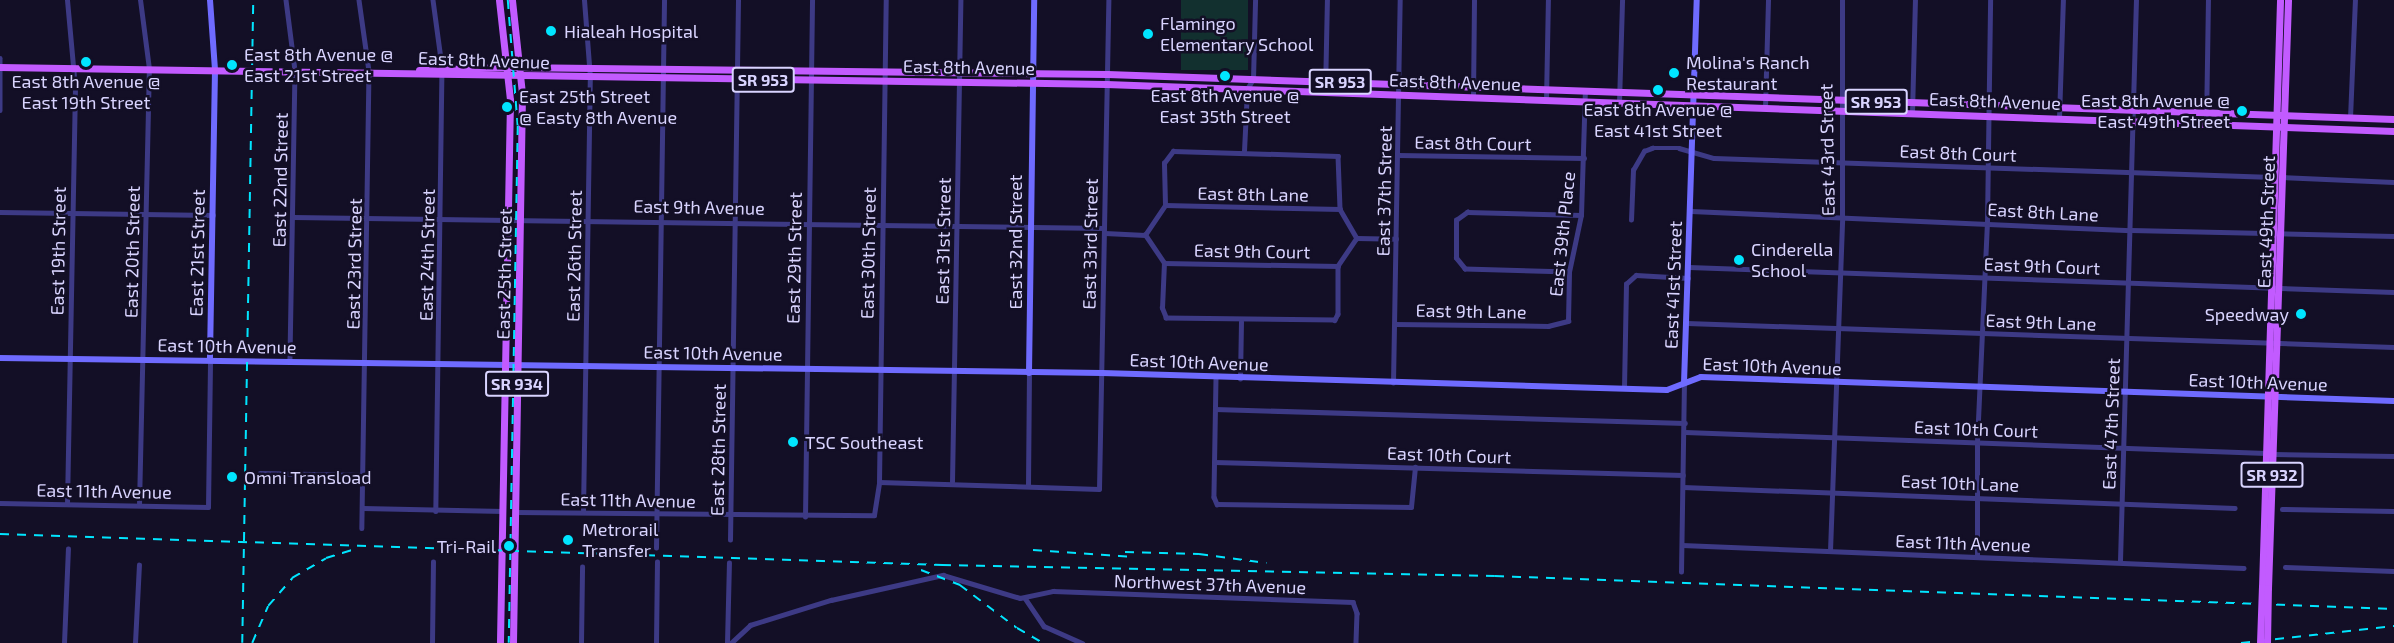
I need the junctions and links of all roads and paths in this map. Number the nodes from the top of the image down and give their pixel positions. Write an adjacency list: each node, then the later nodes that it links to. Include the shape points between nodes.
1 (67, 0): 38 (street, East 19th Street)
2 (140, 0): 41 (street, East 20th Street)
3 (210, 0): 43 (street, East 21st Street)
4 (286, 0): 44 (street, East 22nd Street)
5 (359, 0): 45 (street, East 23rd Street)
6 (433, 0): 36 (street, East 24th Street)
7 (499, 0): 37 (main road, SR 934)
8 (512, 0): 39 (main road, East 25th Street / SR 934)
9 (584, 0): 40 (street, East 26th Street)
10 (664, 0): 42 (street)
11 (738, 0): 46 (street, East 28th Street)
12 (812, 0): 47 (street, East 29th Street)
13 (886, 0): 49 (street, East 30th Street)
14 (960, 0): 50 (street, East 31st Street)
15 (1034, 0): 51 (street, East 32nd Street)
16 (1108, 0): 52 (street, East 33rd Street)
17 (1255, 0): 58 (street)
18 (1327, 0): 62 (street)
19 (1400, 0): 66 (street, East 37th Street)
20 (1474, 0): 67 (street)
21 (1548, 0): 69 (street)
22 (1622, 0): 72 (street)
23 (1697, 0): 74 (street, East 41st Street)
24 (1768, 0): 76 (street)
25 (1842, 0): 79 (street, East 43rd Street)
26 (1915, 0): 81 (street)
27 (1990, 0): 83 (street)
28 (2063, 0): 85 (street)
29 (2136, 0): 88 (street, East 47th Street)
30 (2208, 0): 90 (street)
31 (2280, 0): 92 (main road, East 49th Street / SR 932)
32 (2288, 0): 93 (main road, East 49th Street / SR 932)
33 (2355, 0): 95 (street)
34 (0, 58): 35 (street)
35 (0, 67): 38 (main road, East 8th Avenue / SR 953); 86 (street)
36 (442, 67): 37 (main road, East 8th Avenue / SR 953); 48 (main road, East 8th Avenue / SR 953); 53 (street, East 24th Street)
37 (509, 67): 39 (main road, East 8th Avenue / SR 953); 54 (main road, SR 934)
38 (74, 68): 41 (main road, East 8th Avenue / SR 953); 116 (street, East 19th Street)
39 (521, 68): 40 (main road, East 8th Avenue / SR 953); 55 (main road, East 25th Street / SR 934)
40 (590, 68): 42 (main road, East 8th Avenue / SR 953); 56 (street, East 26th Street)
41 (149, 69): 43 (main road, East 8th Avenue / SR 953); 117 (street, East 20th Street)
42 (664, 69): 46 (main road, East 8th Avenue / SR 953); 57 (street)
43 (215, 70): 44 (main road, East 8th Avenue / SR 953); 118 (street, East 21st Street)
44 (295, 70): 45 (main road, East 8th Avenue / SR 953); 120 (street, East 22nd Street)
45 (369, 70): 48 (main road, East 8th Avenue / SR 953); 121 (street, East 23rd Street)
46 (738, 70): 47 (main road, East 8th Avenue / SR 953); 59 (street, East 28th Street)
47 (812, 70): 49 (main road, East 8th Avenue / SR 953); 60 (street, East 29th Street)
48 (407, 71): 53 (main road, East 8th Avenue / SR 953)
49 (885, 71): 50 (main road, East 8th Avenue / SR 953); 61 (street, East 30th Street)
50 (959, 73): 51 (main road, East 8th Avenue / SR 953); 63 (street, East 31st Street)
51 (1032, 74): 52 (main road, East 8th Avenue / SR 953); 64 (street, East 32nd Street)
52 (1107, 74): 58 (main road, East 8th Avenue / SR 953); 65 (street, East 33rd Street)
53 (442, 76): 54 (main road, East 8th Avenue / SR 953); 122 (street, East 24th Street)
54 (509, 77): 55 (main road, East 8th Avenue / SR 953); 123 (main road, SR 934)
55 (521, 77): 56 (main road, East 8th Avenue / SR 953); 124 (main road, East 25th Street / SR 934)
56 (590, 78): 57 (main road, East 8th Avenue / SR 953); 126 (street, East 26th Street)
57 (664, 79): 59 (main road, East 8th Avenue / SR 953); 127 (street)
58 (1253, 79): 62 (main road, East 8th Avenue / SR 953); 68 (street)
59 (738, 80): 60 (main road, East 8th Avenue / SR 953); 129 (street, East 28th Street)
60 (811, 81): 61 (main road, East 8th Avenue / SR 953); 130 (street, East 29th Street)
61 (885, 81): 63 (main road, East 8th Avenue / SR 953); 132 (street, East 30th Street)
62 (1326, 81): 66 (main road, East 8th Avenue / SR 953); 71 (street)
63 (959, 82): 64 (main road, East 8th Avenue / SR 953); 133 (street, East 31st Street)
64 (1032, 83): 65 (main road, East 8th Avenue / SR 953); 134 (street, East 32nd Street)
65 (1106, 84): 68 (main road, East 8th Avenue / SR 953); 136 (street, East 33rd Street)
66 (1399, 85): 67 (main road, East 8th Avenue / SR 953); 73 (street, East 37th Street)
67 (1473, 87): 69 (main road, East 8th Avenue / SR 953); 75 (street)
68 (1247, 89): 71 (main road, East 8th Avenue / SR 953); 102 (street)
69 (1546, 90): 70 (main road, East 8th Avenue / SR 953); 77 (street)
70 (1585, 91): 72 (main road, East 8th Avenue / SR 953); 78 (street, East 39th Place)
71 (1325, 92): 73 (main road, East 8th Avenue / SR 953)
72 (1620, 93): 74 (main road, East 8th Avenue / SR 953); 80 (street)
73 (1399, 95): 75 (main road, East 8th Avenue / SR 953); 104 (street, East 37th Street)
74 (1693, 96): 76 (main road, East 8th Avenue / SR 953); 82 (street, East 41st Street)
75 (1473, 98): 77 (main road, East 8th Avenue / SR 953)
76 (1765, 98): 79 (main road, East 8th Avenue / SR 953); 84 (street)
77 (1546, 100): 78 (main road, East 8th Avenue / SR 953)
78 (1585, 101): 80 (main road, East 8th Avenue / SR 953); 105 (street, East 39th Place)
79 (1840, 101): 81 (main road, East 8th Avenue / SR 953); 87 (street, East 43rd Street)
80 (1619, 102): 82 (main road, East 8th Avenue / SR 953)
81 (1912, 103): 83 (main road, East 8th Avenue / SR 953); 89 (street)
82 (1692, 105): 84 (main road, East 8th Avenue / SR 953); 103 (street, East 41st Street)
83 (1987, 106): 85 (main road, East 8th Avenue / SR 953); 91 (street)
84 (1765, 108): 87 (main road, East 8th Avenue / SR 953)
85 (2059, 109): 88 (main road, East 8th Avenue / SR 953); 94 (street)
86 (0, 110)
87 (1842, 111): 89 (main road, East 8th Avenue / SR 953); 106 (street, East 43rd Street)
88 (2133, 111): 90 (main road, East 8th Avenue / SR 953); 97 (street, East 47th Street)
89 (1912, 113): 91 (main road, East 8th Avenue / SR 953)
90 (2207, 113): 92 (main road, East 8th Avenue / SR 953); 98 (street)
91 (1988, 116): 94 (main road, East 8th Avenue / SR 953); 107 (street)
92 (2275, 116): 93 (main road, East 8th Avenue / SR 953); 99 (main road, East 49th Street / SR 932)
93 (2284, 116): 95 (main road, East 8th Avenue / SR 953); 100 (main road, East 49th Street / SR 932)
94 (2059, 118): 97 (main road, East 8th Avenue / SR 953)
95 (2350, 118): 96 (main road, East 8th Avenue / SR 953)
96 (2394, 119)
97 (2133, 121): 98 (main road, East 8th Avenue / SR 953); 108 (street, East 47th Street)
98 (2206, 125): 99 (main road, East 8th Avenue / SR 953)
99 (2275, 127): 100 (main road, East 8th Avenue / SR 953); 109 (main road, East 49th Street / SR 932)
100 (2284, 128): 101 (main road, East 8th Avenue / SR 953); 110 (main road, East 49th Street / SR 932)
101 (2394, 130)
102 (1244, 152): 112 (street, via 1173,151 1167,155); 113 (street, via 1338,156)
103 (1692, 153): 106 (street, East 8th Court, via 1714,158); 114 (street, East 41st Street); 128 (street, East 8th Court, via 1679,148 1644,151 1633,171)
104 (1398, 155): 105 (street, East 8th Court); 142 (street, East 37th Street)
105 (1584, 158): 119 (street, East 39th Place)
106 (1843, 163): 107 (street, East 8th Court); 125 (street, East 43rd Street)
107 (1987, 168): 108 (street, East 8th Court); 131 (street)
108 (2133, 174): 109 (street, East 8th Court); 135 (street, East 47th Street)
109 (2273, 177): 137 (main road, East 49th Street / SR 932)
110 (2282, 177): 111 (street); 138 (main road, East 49th Street / SR 932)
111 (2394, 182)
112 (1165, 205): 113 (street, East 8th Lane); 139 (street)
113 (1340, 210): 141 (street)
114 (1691, 211): 125 (street, East 8th Lane); 145 (street, East 41st Street)
115 (0, 212): 116 (street)
116 (73, 213): 117 (street); 165 (street, East 19th Street)
117 (146, 214): 118 (street); 166 (street, East 20th Street)
118 (213, 215): 167 (street, East 21st Street)
119 (1581, 215): 146 (street, East 39th Place); 146 (street, via 1462,214 1456,220 1458,264 1465,269)
120 (293, 217): 121 (street, East 9th Avenue); 168 (street, East 22nd Street)
121 (368, 217): 122 (street, East 9th Avenue); 169 (street, East 23rd Street)
122 (442, 219): 123 (street, East 9th Avenue); 170 (street, East 24th Street)
123 (507, 219): 124 (street, East 9th Avenue); 171 (main road, SR 934)
124 (520, 219): 126 (street, East 9th Avenue); 172 (main road, East 25th Street / SR 934)
125 (1842, 219): 131 (street, East 8th Lane); 147 (street, East 43rd Street)
126 (589, 220): 127 (street, East 9th Avenue); 173 (street, East 26th Street)
127 (662, 220): 129 (street, East 9th Avenue); 174 (street)
128 (1631, 220)
129 (734, 222): 130 (street, East 9th Avenue); 175 (street, East 28th Street)
130 (808, 222): 132 (street, East 9th Avenue); 176 (street, East 29th Street)
131 (1987, 223): 135 (street, East 8th Lane); 148 (street)
132 (882, 224): 133 (street, East 9th Avenue); 177 (street, East 30th Street)
133 (957, 225): 134 (street, East 9th Avenue); 178 (street, East 31st Street)
134 (1029, 226): 136 (street, East 9th Avenue); 179 (street, East 32nd Street)
135 (2131, 230): 137 (street, East 8th Lane); 150 (street, East 47th Street)
136 (1104, 231): 139 (street, East 9th Avenue); 180 (street, East 33rd Street)
137 (2272, 233): 138 (street, East 8th Lane); 151 (main road, East 49th Street / SR 932)
138 (2282, 234): 140 (street, East 8th Lane); 152 (main road, East 49th Street / SR 932)
139 (1145, 235): 143 (street)
140 (2394, 236)
141 (1357, 238): 142 (street); 144 (street)
142 (1396, 239): 156 (street, East 37th Street)
143 (1164, 263): 144 (street, East 9th Court); 154 (street, via 1162,308 1166,318)
144 (1338, 266): 154 (street, via 1335,320)
145 (1689, 267): 147 (street, East 9th Court); 149 (street, East 41st Street)
146 (1569, 272): 157 (street, East 39th Place, via 1568,321)
147 (1839, 273): 148 (street, East 9th Court); 158 (street, East 43rd Street)
148 (1986, 277): 150 (street, East 9th Court); 159 (street)
149 (1688, 278): 155 (street, East 41st Street); 187 (street, via 1636,275 1626,284)
150 (2129, 283): 151 (street, East 9th Court); 160 (street, East 47th Street)
151 (2270, 289): 152 (street, East 9th Court); 161 (main road, East 49th Street / SR 932)
152 (2279, 289): 153 (street, East 9th Court); 162 (main road, East 49th Street / SR 932)
153 (2394, 292)
154 (1242, 322): 182 (street)
155 (1687, 323): 158 (street, East 9th Lane); 184 (street, East 41st Street)
156 (1395, 324): 157 (street, East 9th Lane); 183 (street, East 37th Street)
157 (1548, 326)
158 (1838, 327): 159 (street, East 9th Lane); 185 (street, East 43rd Street)
159 (1983, 333): 160 (street, East 9th Lane); 186 (street)
160 (2127, 338): 161 (street, East 9th Lane); 188 (street, East 47th Street)
161 (2268, 343): 162 (street, East 9th Lane); 189 (main road, East 49th Street / SR 932)
162 (2277, 343): 163 (street, East 9th Lane); 190 (main road, East 49th Street / SR 932)
163 (2394, 347)
164 (0, 358): 165 (street, East 10th Avenue)
165 (68, 359): 166 (street, East 10th Avenue); 215 (street, East 19th Street)
166 (143, 359): 167 (street, East 10th Avenue); 216 (street, East 20th Street)
167 (210, 360): 168 (street, East 10th Avenue); 217 (street, East 21st Street)
168 (290, 362): 169 (street, East 10th Avenue)
169 (366, 362): 170 (street, East 10th Avenue); 205 (street, East 23rd Street)
170 (438, 363): 171 (street, East 10th Avenue); 223 (street, East 24th Street)
171 (504, 364): 172 (street, East 10th Avenue); 198 (main road, SR 934)
172 (517, 365): 173 (street, East 10th Avenue); 199 (main road, East 25th Street / SR 934)
173 (585, 367): 174 (street, East 10th Avenue); 226 (street, East 26th Street)
174 (658, 367): 175 (street, East 10th Avenue); 227 (street)
175 (733, 369): 176 (street, East 10th Avenue); 228 (street, East 28th Street)
176 (806, 370): 177 (street, East 10th Avenue); 229 (street, East 29th Street)
177 (880, 371): 178 (street, East 10th Avenue); 207 (street, East 30th Street)
178 (954, 372): 179 (street, East 10th Avenue); 208 (street, East 31st Street)
179 (1029, 373): 180 (street, East 10th Avenue); 209 (street, East 32nd Street)
180 (1102, 373): 181 (street, East 10th Avenue); 209 (street, East 33rd Street, via 1099,489)
181 (1216, 378): 182 (street, East 10th Avenue); 192 (street)
182 (1240, 379): 183 (street, East 10th Avenue)
183 (1392, 383): 187 (street, East 10th Avenue)
184 (1684, 383): 185 (street, East 10th Avenue, via 1701,377); 187 (street, East 10th Avenue, via 1667,390); 193 (street, East 41st Street)
185 (1834, 383): 186 (street, East 10th Avenue); 195 (street, East 43rd Street)
186 (1980, 386): 188 (street, East 10th Avenue); 196 (street)
187 (1624, 388)
188 (2125, 393): 189 (street, East 10th Avenue); 197 (street, East 47th Street)
189 (2267, 397): 190 (street, East 10th Avenue); 200 (main road, East 49th Street / SR 932)
190 (2276, 398): 191 (street, East 10th Avenue); 200 (main road, East 49th Street / SR 932)
191 (2394, 401)
192 (1215, 409): 193 (street); 202 (street)
193 (1685, 423): 194 (street, East 41st Street)
194 (1685, 432): 195 (street, East 10th Court); 206 (street, East 41st Street)
195 (1833, 437): 196 (street, East 10th Court); 211 (street, East 43rd Street)
196 (1977, 442): 197 (street, East 10th Court); 212 (street)
197 (2123, 448): 200 (street, East 10th Court); 214 (street, East 47th Street)
198 (504, 454): 199 (main road); 222 (main road, SR 934)
199 (516, 454): 225 (main road, East 25th Street / SR 934)
200 (2270, 454): 201 (street, East 10th Court); 247 (main road, East 49th Street / SR 932)
201 (2394, 456)
202 (1214, 462): 203 (street, East 10th Court); 203 (street, via 1217,504 1392,510 1411,507)
203 (1415, 467): 206 (street, East 10th Court)
204 (260, 473): 205 (street)
205 (364, 475): 219 (street, East 23rd Street)
206 (1683, 475): 210 (street, East 41st Street)
207 (879, 482): 208 (street); 218 (street, East 30th Street)
208 (952, 482): 209 (street)
209 (1028, 485)
210 (1683, 487): 211 (street, East 10th Lane); 232 (street, East 41st Street)
211 (1832, 493): 212 (street, East 10th Lane); 235 (street, East 43rd Street)
212 (1977, 496): 214 (street, East 10th Lane); 236 (street)
213 (0, 503): 215 (street, East 11th Avenue)
214 (2122, 503): 220 (street, East 10th Lane); 237 (street, East 47th Street)
215 (67, 504): 216 (street, East 11th Avenue)
216 (139, 506): 217 (street, East 11th Avenue)
217 (208, 507)
218 (878, 507): 229 (street, East 11th Avenue, via 874,515 865,518)
219 (363, 508): 223 (street); 230 (street, East 23rd Street)
220 (2235, 508)
221 (2282, 509): 224 (street)
222 (502, 510): 223 (street); 252 (main road, SR 934)
223 (436, 511)
224 (2394, 511)
225 (515, 512): 226 (street, East 11th Avenue); 253 (main road, East 25th Street / SR 934)
226 (583, 512): 227 (street, East 11th Avenue)
227 (656, 513): 228 (street, East 11th Avenue); 233 (street)
228 (730, 516): 229 (street, East 11th Avenue); 231 (street, East 28th Street)
229 (805, 517)
230 (362, 528)
231 (730, 540)
232 (1682, 545): 235 (street, East 11th Avenue); 245 (street, East 41st Street)
233 (656, 548)
234 (68, 549): 249 (street)
235 (1830, 551): 236 (street, East 11th Avenue)
236 (1977, 558): 237 (street, East 11th Avenue)
237 (2120, 561): 244 (street, East 11th Avenue)
238 (433, 562): 251 (street)
239 (657, 562): 255 (street)
240 (729, 563): 256 (street)
241 (139, 565): 250 (street)
242 (582, 567): 254 (street)
243 (2285, 567): 246 (street)
244 (2244, 568)
245 (1681, 572)
246 (2394, 572)
247 (2265, 588): 259 (main road, SR 932, bridge); 260 (main road, SR 932, bridge)
248 (1025, 598): 256 (street, via 954,576 933,576 750,626); 257 (street, via 1044,626); 258 (street, Northwest 37th Avenue, via 1053,591 1353,602 1357,611)
249 (64, 643)
250 (135, 643)
251 (432, 643)
252 (500, 643)
253 (513, 643)
254 (581, 643)
255 (656, 643)
256 (729, 643)
257 (1082, 643)
258 (1356, 643)
259 (2260, 643)
260 (2267, 643)

